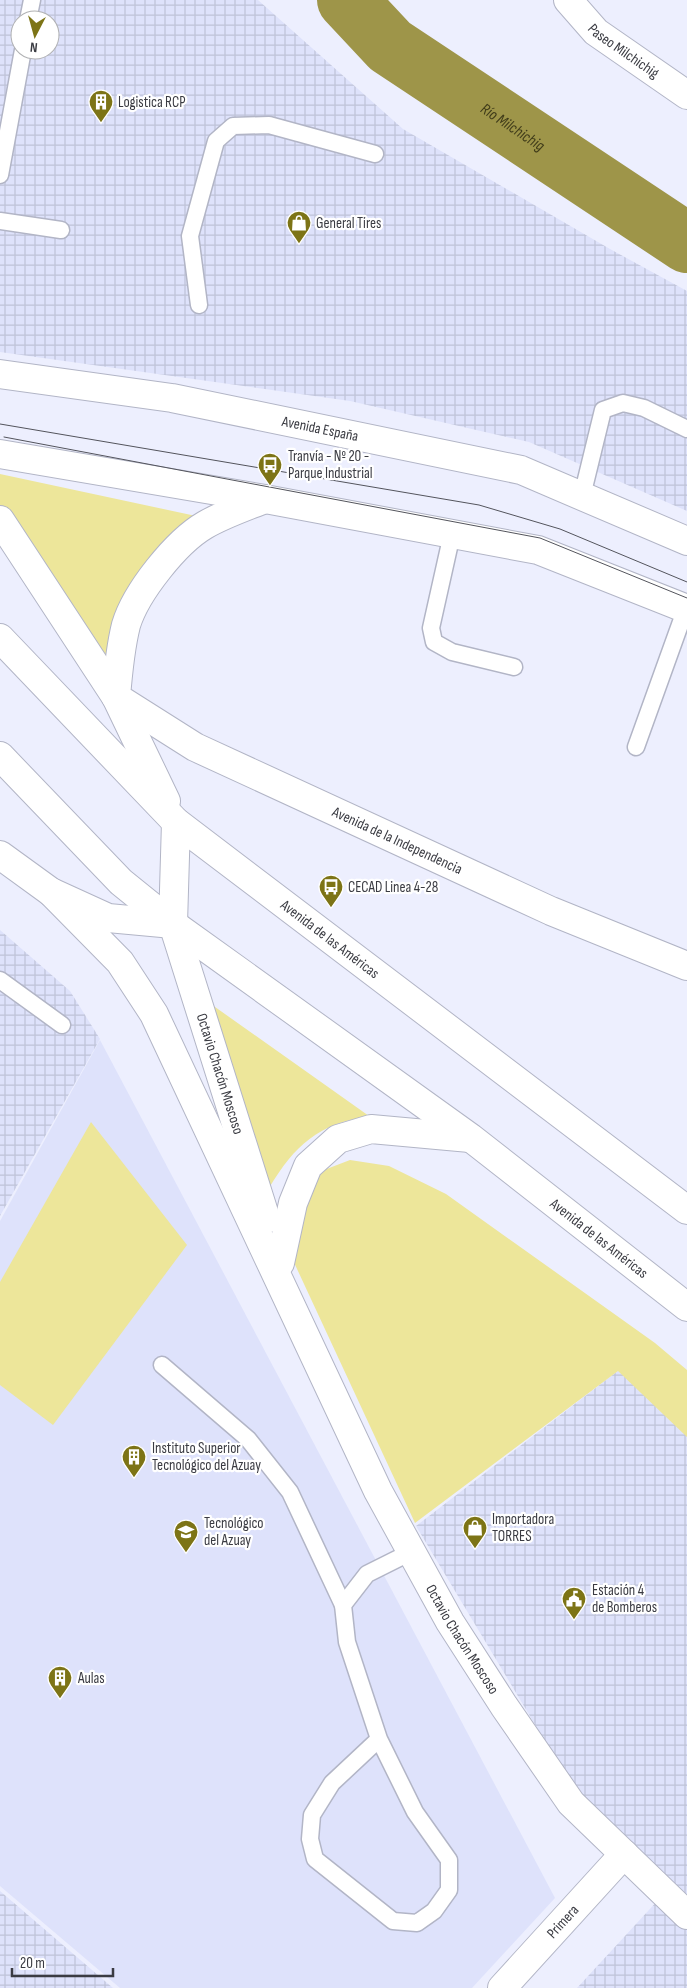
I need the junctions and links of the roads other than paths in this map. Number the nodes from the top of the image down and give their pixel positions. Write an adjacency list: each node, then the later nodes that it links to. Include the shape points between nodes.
1 (568, 0): 3 (main road, Paseo Milchichig, via 596,32)
2 (21, 60): 5 (lane)
3 (687, 95)
4 (375, 154): 8 (lane, via 269,125 233,126 216,141 190,236)
5 (0, 175)
6 (0, 221): 7 (lane)
7 (61, 230)
8 (199, 306)
9 (0, 374): 12 (main road, Avenida España, via 172,398 484,462 521,470)
10 (687, 429): 12 (lane, via 644,408 623,403 603,410)
11 (0, 454): 13 (main road)
12 (582, 496): 16 (main road, Avenida España)
13 (265, 499): 15 (main road); 20 (main road, via 204,525 165,560 145,588 127,623 119,658)
14 (0, 520): 20 (main road)
15 (452, 534): 17 (main road, via 538,550); 19 (lane, via 431,628 434,642 452,652)
16 (687, 541)
17 (687, 608): 21 (lane)
18 (0, 638): 23 (main road, Avenida de las Américas)
19 (514, 667)
20 (116, 697): 23 (main road); 27 (main road, Avenida de la Independencia, via 195,747 551,911)
21 (636, 747)
22 (0, 756): 26 (main road, Avenida de las Américas, via 121,882)
23 (176, 822): 26 (main road, Octavio Chacón Moscoso); 31 (main road, Avenida de las Américas)
24 (0, 855): 25 (main road)
25 (51, 892): 26 (main road, via 108,918); 34 (main road, Octavio Chacón Moscoso, via 120,962 154,1014)
26 (173, 924): 30 (main road, Avenida de las Américas); 32 (main road, Octavio Chacón Moscoso)
27 (687, 966)
28 (0, 980): 29 (lane)
29 (62, 1025)
30 (471, 1138): 32 (main road, via 371,1129 338,1139 308,1166 293,1203); 33 (main road, Avenida de las Américas)
31 (687, 1210)
32 (280, 1263): 34 (main road, Octavio Chacón Moscoso)
33 (687, 1307)
34 (298, 1320): 36 (main road, Octavio Chacón Moscoso, via 378,1491)
35 (162, 1366): 37 (lane, via 248,1439 290,1492)
36 (411, 1552): 37 (lane, via 367,1574); 39 (main road, Octavio Chacón Moscoso, via 450,1622 571,1803)
37 (343, 1605): 38 (lane, via 347,1642)
38 (379, 1739): 38 (lane, via 416,1812 449,1860 449,1890 434,1911 417,1923 393,1921 315,1859 310,1839 312,1815 332,1783)
39 (624, 1854): 40 (main road, Octavio Chacón Moscoso); 41 (main road, Primera)
40 (687, 1915)
41 (502, 1988)

